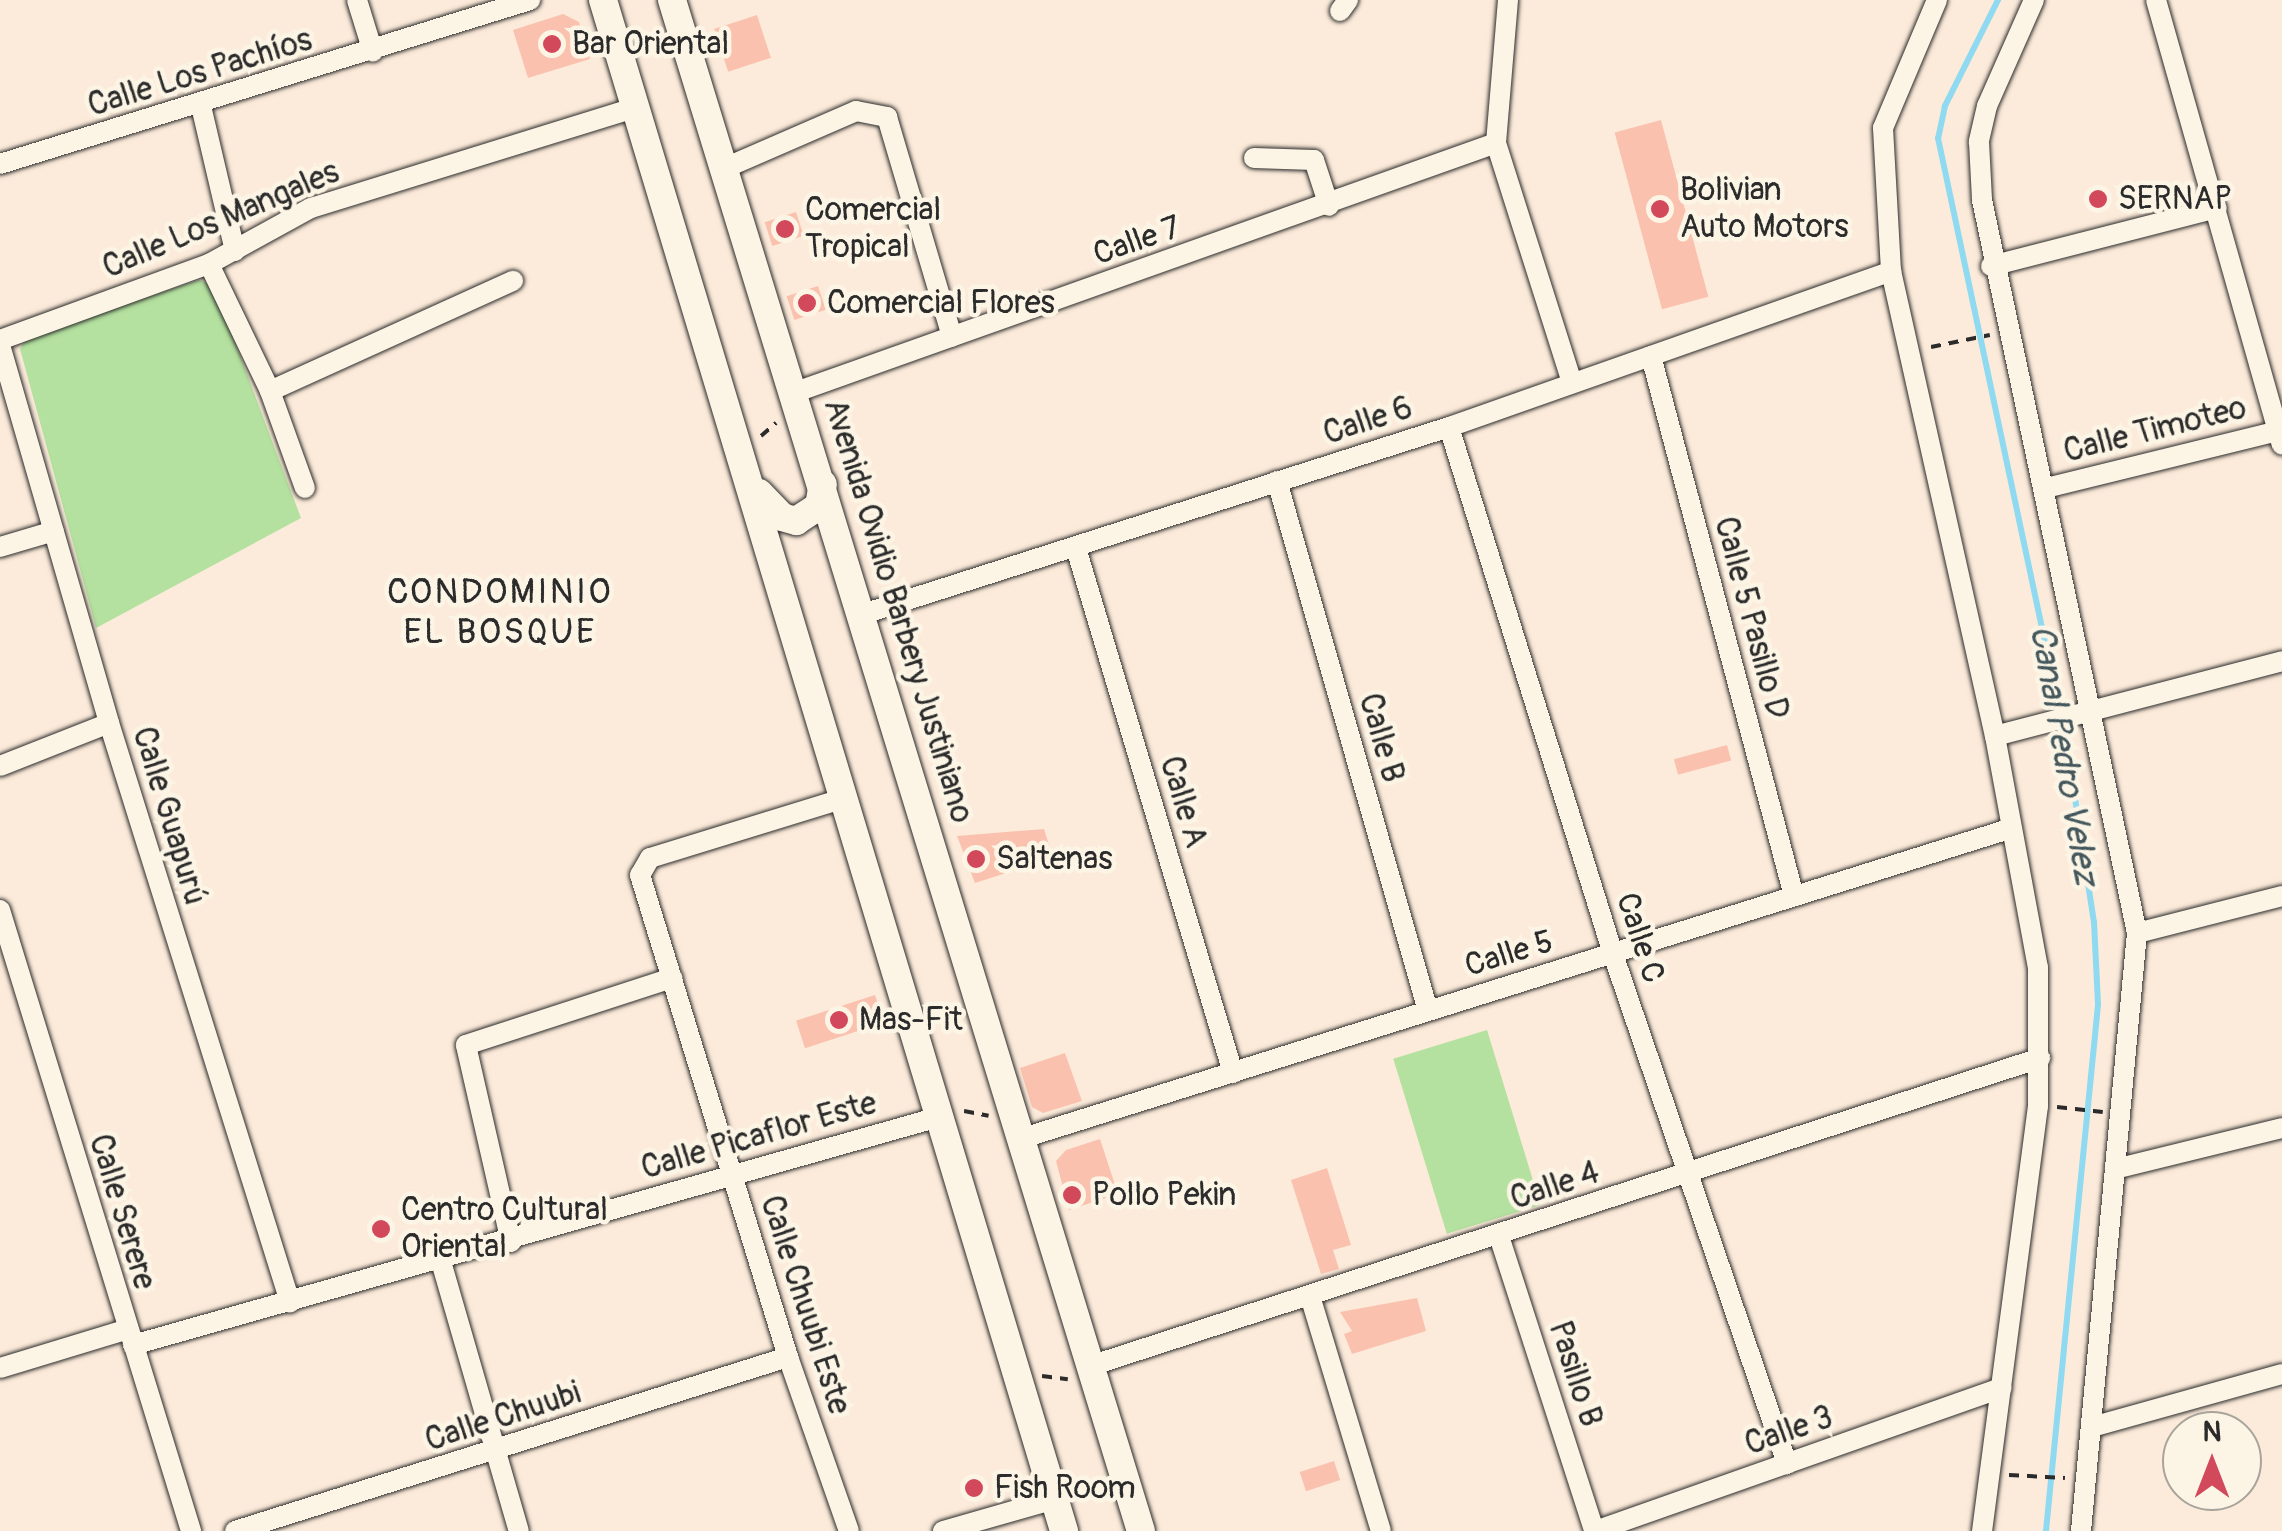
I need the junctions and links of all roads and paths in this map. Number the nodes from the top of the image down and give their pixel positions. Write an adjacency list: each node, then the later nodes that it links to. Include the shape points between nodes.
1 (357, 0): 10 (street)
2 (530, 0): 10 (street, Calle Los Pachíos)
3 (603, 0): 11 (main road)
4 (672, 0): 9 (main road, Avenida Ovidio Barbery Justiniano)
5 (1508, 0): 14 (street)
6 (1937, 0): 23 (street, via 1883,128)
7 (2034, 0): 22 (street, via 1978,142)
8 (2156, 0): 19 (street)
9 (683, 35): 11 (path); 17 (main road, Avenida Ovidio Barbery Justiniano)
10 (373, 52): 12 (street, Calle Los Pachíos)
11 (620, 53): 13 (main road)
12 (201, 106): 16 (street, Calle Los Pachíos); 20 (street)
13 (638, 107): 20 (street, Calle Los Mangales, via 312,208); 35 (main road)
14 (1496, 143): 18 (street, Calle 7); 30 (street)
15 (1254, 158): 18 (street, via 1314,160)
16 (1, 159)
17 (725, 168): 26 (street, via 856,111 888,117); 32 (main road, Avenida Ovidio Barbery Justiniano)
18 (1329, 206): 26 (street, Calle 7)
19 (2217, 208): 22 (street); 34 (street)
20 (235, 251): 21 (street, Calle Los Mangales)
21 (209, 264): 27 (street, Calle Los Mangales); 31 (street)
22 (1991, 266): 40 (street)
23 (1891, 271): 29 (street, Calle 6); 50 (street)
24 (512, 281): 31 (street)
25 (1996, 334): 28 (path)
26 (952, 337): 32 (street, Calle 7)
27 (0, 342): 41 (street, Calle Guapurú)
28 (1948, 343)
29 (1650, 356): 30 (street, Calle 6); 54 (street, Calle 5 Pasillo D)
30 (1572, 382): 33 (street, Calle 6)
31 (270, 391): 39 (street)
32 (797, 398): 35 (path); 38 (main road, Avenida Ovidio Barbery Justiniano)
33 (1449, 427): 36 (street, Calle 6); 58 (street, Calle C)
34 (2280, 437): 40 (street, Calle Timoteo)
35 (742, 452): 37 (main road)
36 (1277, 481): 43 (street, Calle 6); 60 (street, Calle B)
37 (752, 484): 38 (main road, via 782,517 796,521 819,506); 45 (main road)
38 (823, 484): 44 (main road, Avenida Ovidio Barbery Justiniano)
39 (305, 488)
40 (2046, 488): 48 (street)
41 (54, 531): 42 (street); 49 (street, Calle Guapurú)
42 (0, 547)
43 (1076, 548): 46 (street, Calle 6); 62 (street, Calle A)
44 (840, 553): 45 (main road, via 799,533 780,546); 46 (main road, Avenida Ovidio Barbery Justiniano)
45 (776, 565): 52 (main road)
46 (860, 615): 67 (main road, Avenida Ovidio Barbery Justiniano)
47 (2282, 661): 48 (street)
48 (2076, 718): 50 (street); 57 (street)
49 (109, 723): 51 (street); 75 (street, Calle Guapurú)
50 (1995, 736): 53 (street)
51 (0, 766)
52 (845, 798): 59 (street, Calle Chuubi Este, via 650,858 640,875); 64 (main road)
53 (2012, 828): 54 (street, Calle 5); 61 (street, via 2038,967)
54 (1794, 896): 58 (street, Calle 5)
55 (2282, 896): 57 (street)
56 (0, 910): 76 (street, Calle Serere)
57 (2137, 933): 68 (street)
58 (1613, 954): 60 (street, Calle 5); 70 (street, Calle C)
59 (672, 978): 69 (street, Calle Chuubi Este); 72 (street, via 466,1045)
60 (1428, 1011): 62 (street, Calle 5)
61 (2040, 1058): 70 (street, Calle 4); 82 (street)
62 (1233, 1074): 67 (street, Calle 5)
63 (2050, 1106): 65 (path)
64 (938, 1111): 67 (path); 69 (street, Calle Picaflor Este); 79 (main road)
65 (2110, 1113)
66 (2282, 1128): 68 (street)
67 (1021, 1130): 80 (main road, Avenida Ovidio Barbery Justiniano)
68 (2115, 1169): 83 (street)
69 (732, 1173): 72 (street, Calle Picaflor Este); 77 (street, Calle Chuubi Este)
70 (1687, 1175): 71 (street, Calle 4); 85 (street, Calle C)
71 (1499, 1236): 74 (street, Calle 4); 97 (street, Pasillo B)
72 (511, 1242): 73 (street, Calle Picaflor Este)
73 (440, 1258): 75 (street, Calle Picaflor Este); 84 (street)
74 (1310, 1296): 80 (street, Calle 4); 96 (street)
75 (290, 1302): 76 (street, Calle Picaflor Este)
76 (130, 1337): 78 (street, Calle Picaflor Este); 89 (street, Calle Serere)
77 (788, 1357): 84 (street, Calle Chuubi); 92 (street, Calle Chuubi Este)
78 (0, 1368)
79 (1017, 1373): 80 (path); 88 (main road)
80 (1090, 1374): 95 (main road, Avenida Ovidio Barbery Justiniano)
81 (2282, 1374): 83 (street)
82 (2002, 1388): 85 (street, Calle 3); 98 (street)
83 (2092, 1427): 99 (street)
84 (495, 1452): 90 (street, Calle Chuubi); 91 (street)
85 (1787, 1464): 97 (street, Calle 3)
86 (2012, 1476): 87 (path)
87 (2070, 1478)
88 (1055, 1499): 93 (street); 94 (main road)
89 (190, 1531)
90 (235, 1531)
91 (519, 1531)
92 (849, 1531)
93 (943, 1531)
94 (1064, 1531)
95 (1141, 1531)
96 (1381, 1531)
97 (1595, 1531)
98 (1982, 1531)
99 (2081, 1531)

